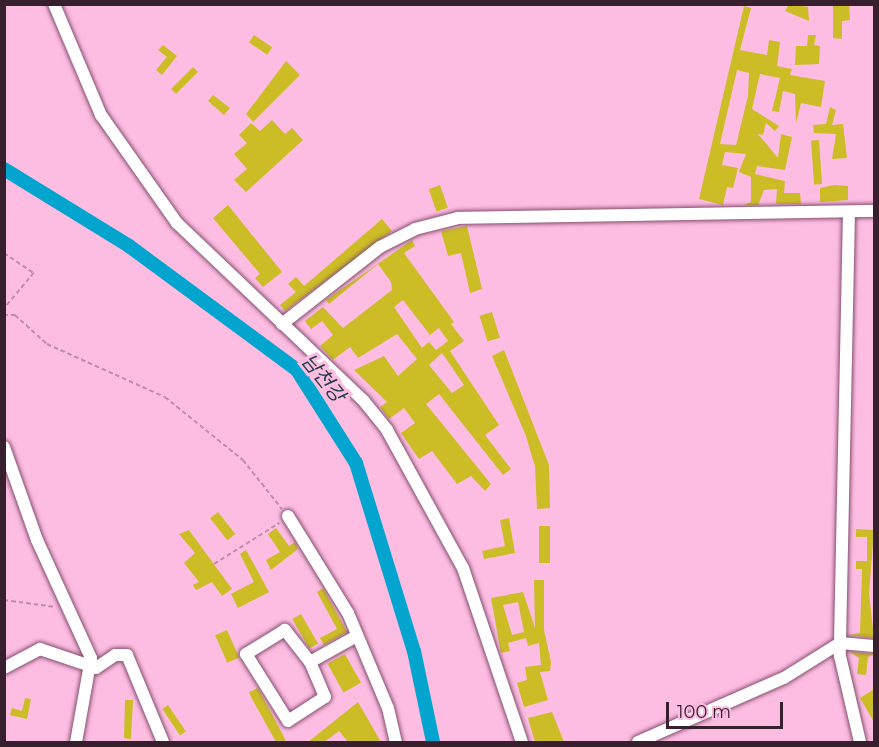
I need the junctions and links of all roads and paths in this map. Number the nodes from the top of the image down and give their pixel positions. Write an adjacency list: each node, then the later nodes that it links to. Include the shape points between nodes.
1 (54, 4): 7 (street, via 101,115 177,223)
2 (874, 211): 3 (street)
3 (849, 212): 7 (street, via 458,218 415,229 380,247); 14 (street)
4 (4, 253): 5 (path, via 34,273)
5 (4, 309)
6 (4, 315): 9 (path, via 15,315 47,344 165,397 243,460)
7 (282, 324): 22 (street, via 369,407 424,493 463,568)
8 (4, 447): 17 (street, via 37,540 86,641)
9 (288, 516): 10 (path); 13 (street)
10 (214, 564)
11 (4, 600): 12 (path, via 51,603)
12 (58, 610)
13 (357, 636): 16 (street); 21 (street)
14 (840, 643): 15 (street); 23 (street, via 784,678); 24 (street)
15 (874, 646)
16 (310, 662): 16 (street, via 323,702 283,721 246,654 285,630)
17 (90, 667): 18 (street, via 47,649); 19 (street); 20 (street, via 127,655)
18 (4, 668)
19 (76, 742)
20 (163, 742)
21 (396, 742)
22 (522, 742)
23 (638, 742)
24 (860, 742)

